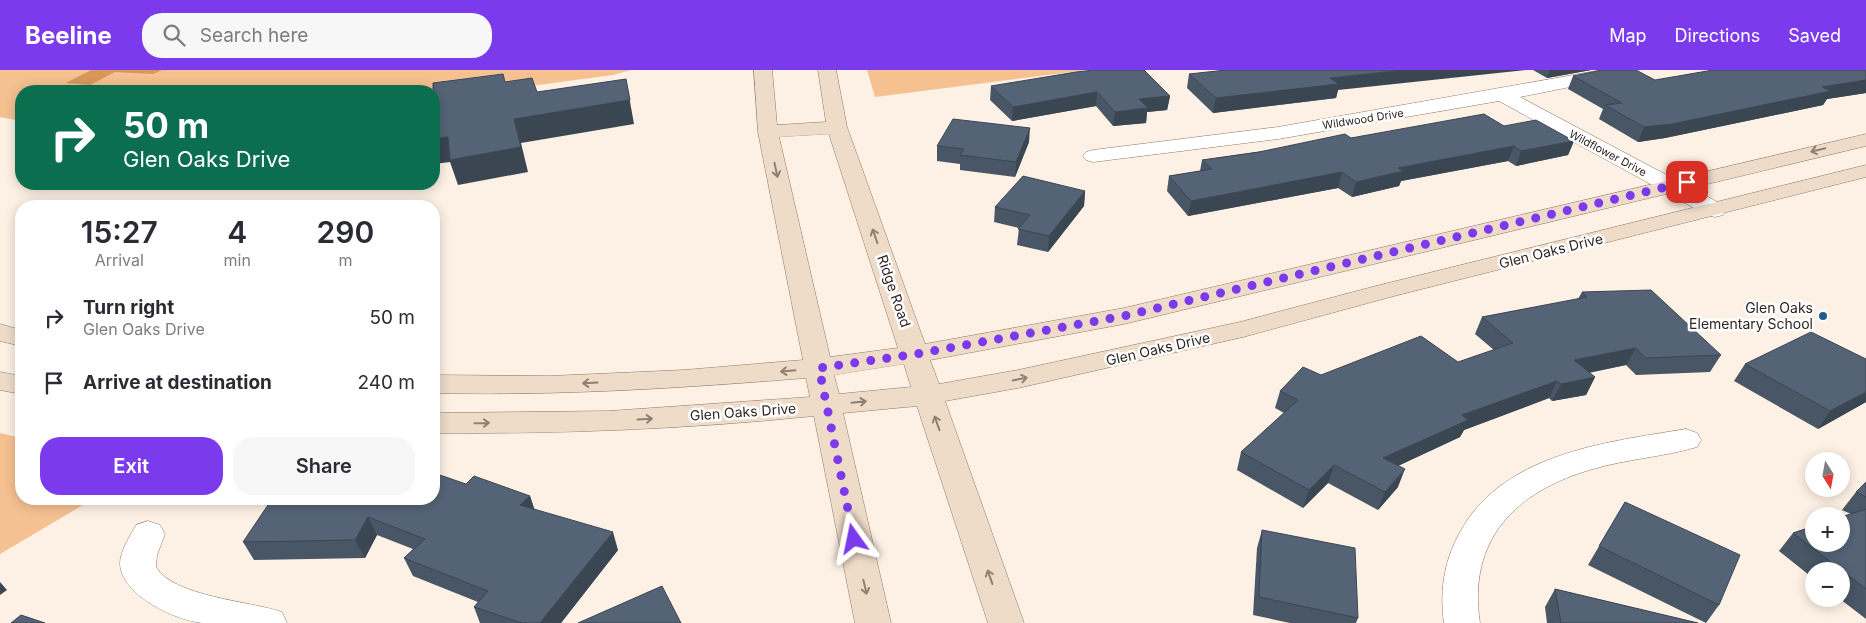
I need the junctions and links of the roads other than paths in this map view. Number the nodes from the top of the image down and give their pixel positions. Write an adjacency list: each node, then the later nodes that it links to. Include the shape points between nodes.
1 (763, 70): 6 (street)
2 (827, 70): 5 (street, Ridge Road)
3 (1630, 70): 4 (street, Wildwood Drive)
4 (1502, 95): 8 (street, Wildwood Drive, via 1278,133); 10 (street, Wildflower Drive)
5 (837, 127): 6 (street); 12 (street, Ridge Road, one-way to 5)
6 (768, 132): 13 (street, one-way to 13)
7 (1866, 140): 10 (street, one-way to 10)
8 (1093, 156)
9 (1866, 171): 11 (street, Glen Oaks Drive)
10 (1670, 186): 11 (street, Wildflower Drive); 12 (street, via 1124,316)
11 (1715, 210): 17 (street, Glen Oaks Drive, one-way to 11, via 1018,379 1243,329)
12 (916, 354): 13 (street); 17 (street, Ridge Road)
13 (819, 368): 16 (street, one-way to 16, via 559,385); 18 (street)
14 (0, 381): 15 (street)
15 (15, 384)
16 (440, 384)
17 (928, 395): 18 (street, Glen Oaks Drive, one-way to 17); 24 (street, Ridge Road, one-way to 17)
18 (825, 405): 19 (street, Glen Oaks Drive, one-way to 18, via 609,421); 23 (street, one-way to 23)
19 (440, 423)
20 (1686, 440): 25 (street, via 1614,452 1555,469 1503,498 1478,526 1467,553 1460,580)
21 (148, 534): 22 (street, via 138,568 148,584 170,599 188,605)
22 (268, 623)
23 (873, 623)
24 (1006, 623)
25 (1462, 623)

